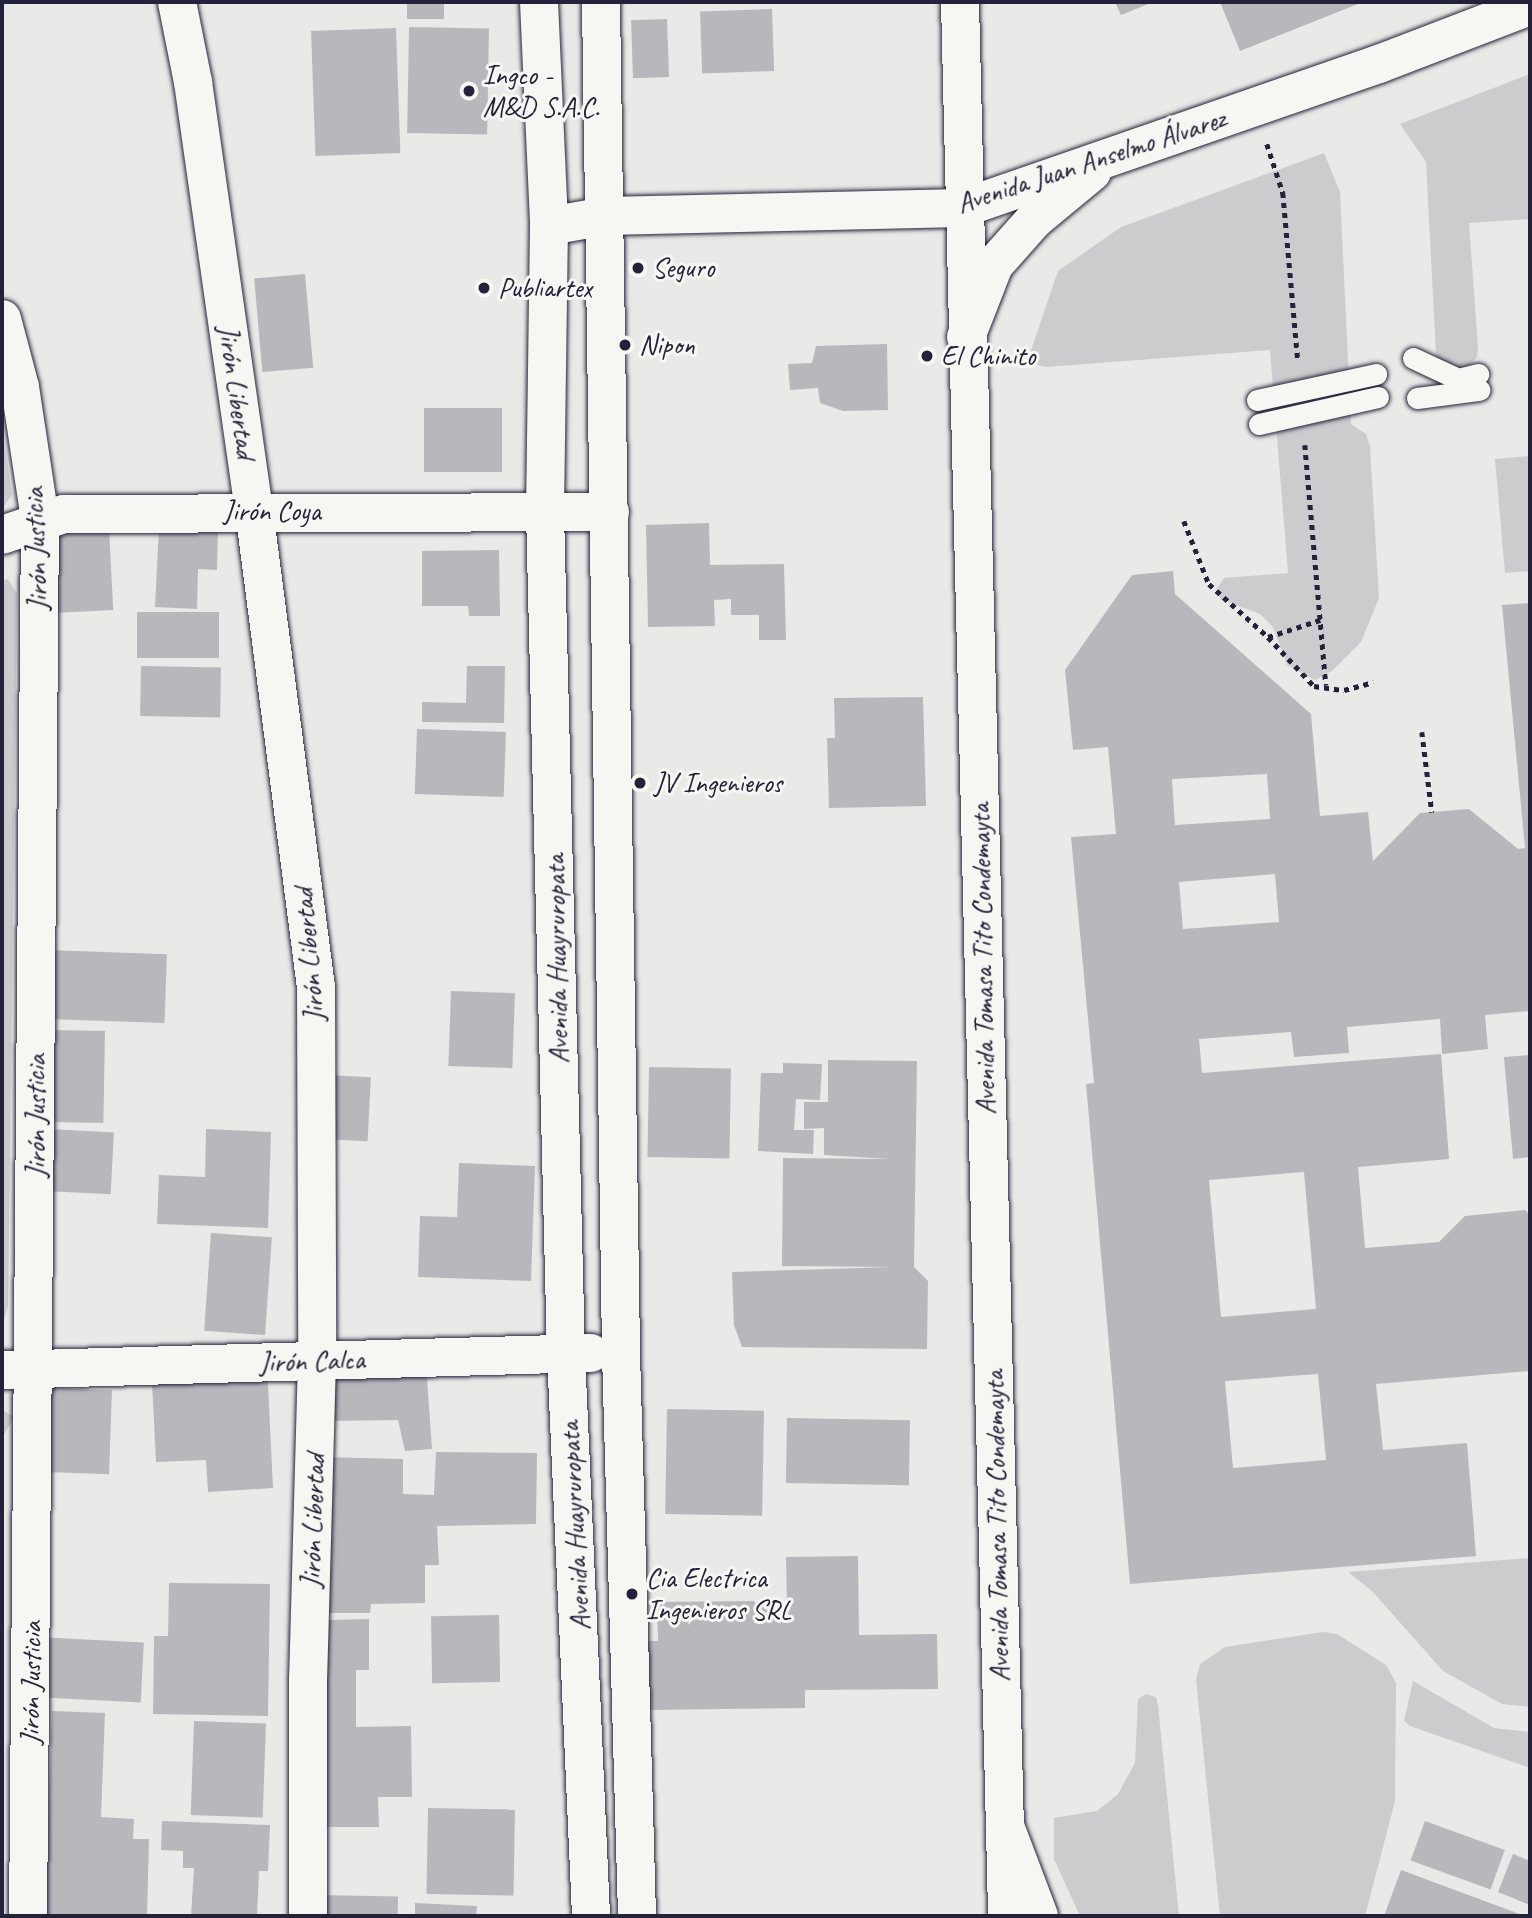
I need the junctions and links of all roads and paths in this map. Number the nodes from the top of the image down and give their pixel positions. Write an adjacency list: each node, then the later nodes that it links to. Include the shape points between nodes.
1 (177, 2): 18 (street, Jirón Libertad, via 193,82)
2 (539, 2): 9 (street, Avenida Huayruropata)
3 (601, 2): 8 (street, Avenida Huayruropata)
4 (960, 2): 7 (street, Avenida Tomasa Tito Condemayta)
5 (1530, 6): 6 (street, Avenida Juan Anselmo Álvarez)
6 (1113, 156): 7 (street, Avenida Juan Anselmo Álvarez); 11 (street, via 1035,219 994,265)
7 (963, 208): 8 (street, Avenida Juan Anselmo Álvarez); 11 (street, Avenida Tomasa Tito Condemayta)
8 (606, 216): 9 (street, Avenida Juan Anselmo Álvarez); 19 (street, Avenida Huayruropata)
9 (549, 226): 20 (street, Avenida Huayruropata)
10 (2, 319): 21 (street, Jirón Justicia, via 20,387)
11 (966, 337): 33 (street, Avenida Tomasa Tito Condemayta)
12 (1413, 358): 15 (lane, via 1458,379 1479,382)
13 (1376, 374): 16 (lane)
14 (1378, 397): 17 (lane)
15 (1417, 398)
16 (1257, 400)
17 (1259, 424)
18 (254, 510): 20 (street, Jirón Coya); 21 (street, Jirón Coya, via 64,514); 31 (street, Jirón Libertad, via 316,986)
19 (610, 512): 20 (street, Jirón Coya); 30 (street, Avenida Huayruropata)
20 (545, 513): 29 (street, Avenida Huayruropata)
21 (40, 519): 23 (street, Jirón Coya); 32 (street, Jirón Justicia)
22 (1184, 521): 25 (path, via 1209,584)
23 (2, 535)
24 (1320, 620): 25 (path)
25 (1268, 637): 26 (path, via 1314,686 1344,690)
26 (1373, 682)
27 (1422, 732): 28 (path)
28 (1432, 811)
29 (566, 1353): 30 (street, Jirón Calca); 31 (street, Jirón Calca); 36 (street, Avenida Huayruropata)
30 (621, 1353): 37 (street, Avenida Huayruropata)
31 (317, 1360): 32 (street, Jirón Calca); 35 (street, Jirón Libertad)
32 (18, 1370): 34 (street, Jirón Justicia)
33 (1005, 1826): 38 (street, Avenida Tomasa Tito Condemayta); 39 (street)
34 (28, 1916)
35 (308, 1916)
36 (591, 1916)
37 (637, 1916)
38 (1007, 1916)
39 (1039, 1916)

